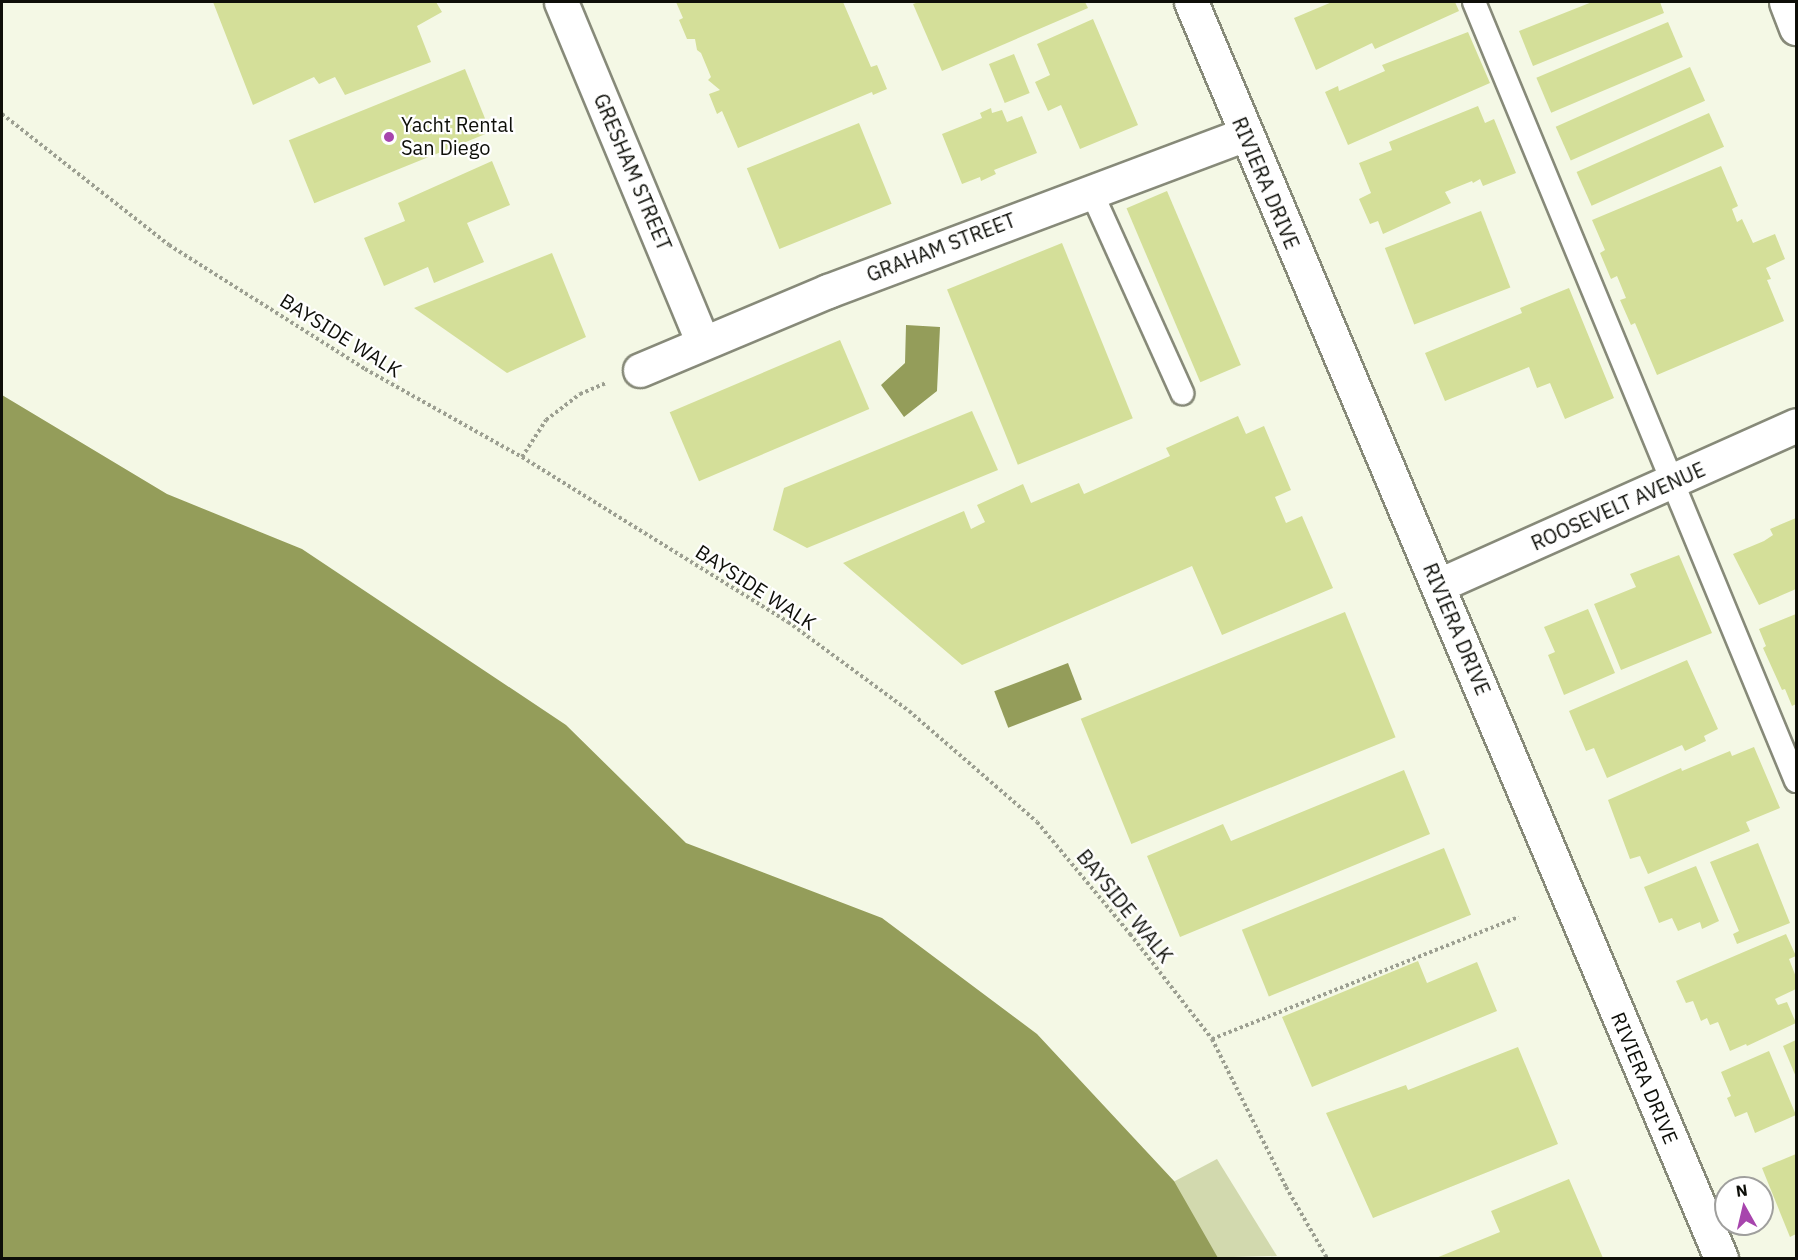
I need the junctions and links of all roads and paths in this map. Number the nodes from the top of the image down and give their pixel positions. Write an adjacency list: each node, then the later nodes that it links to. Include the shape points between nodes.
1 (561, 2): 9 (street, GRESHAM STREET)
2 (1191, 2): 7 (street, RIVIERA DRIVE)
3 (1473, 2): 14 (lane)
4 (1786, 2): 5 (street)
5 (1797, 28)
6 (2, 114): 13 (path, BAYSIDE WALK, via 169,245 365,369)
7 (1245, 134): 8 (street, GRAHAM STREET); 15 (street, RIVIERA DRIVE)
8 (1091, 191): 9 (street, GRAHAM STREET); 11 (lane)
9 (703, 343): 10 (street, GRAHAM STREET)
10 (640, 370): 13 (path, via 580,394 546,420)
11 (1182, 393)
12 (1797, 425): 14 (street, ROOSEVELT AVENUE)
13 (522, 457): 18 (path, BAYSIDE WALK, via 788,622 909,711 1037,822)
14 (1673, 482): 15 (street, ROOSEVELT AVENUE); 16 (lane)
15 (1439, 585): 20 (street, RIVIERA DRIVE)
16 (1797, 781)
17 (1519, 917): 18 (path)
18 (1212, 1039): 19 (path, BAYSIDE WALK, via 1286,1187)
19 (1327, 1258)
20 (1721, 1258)

